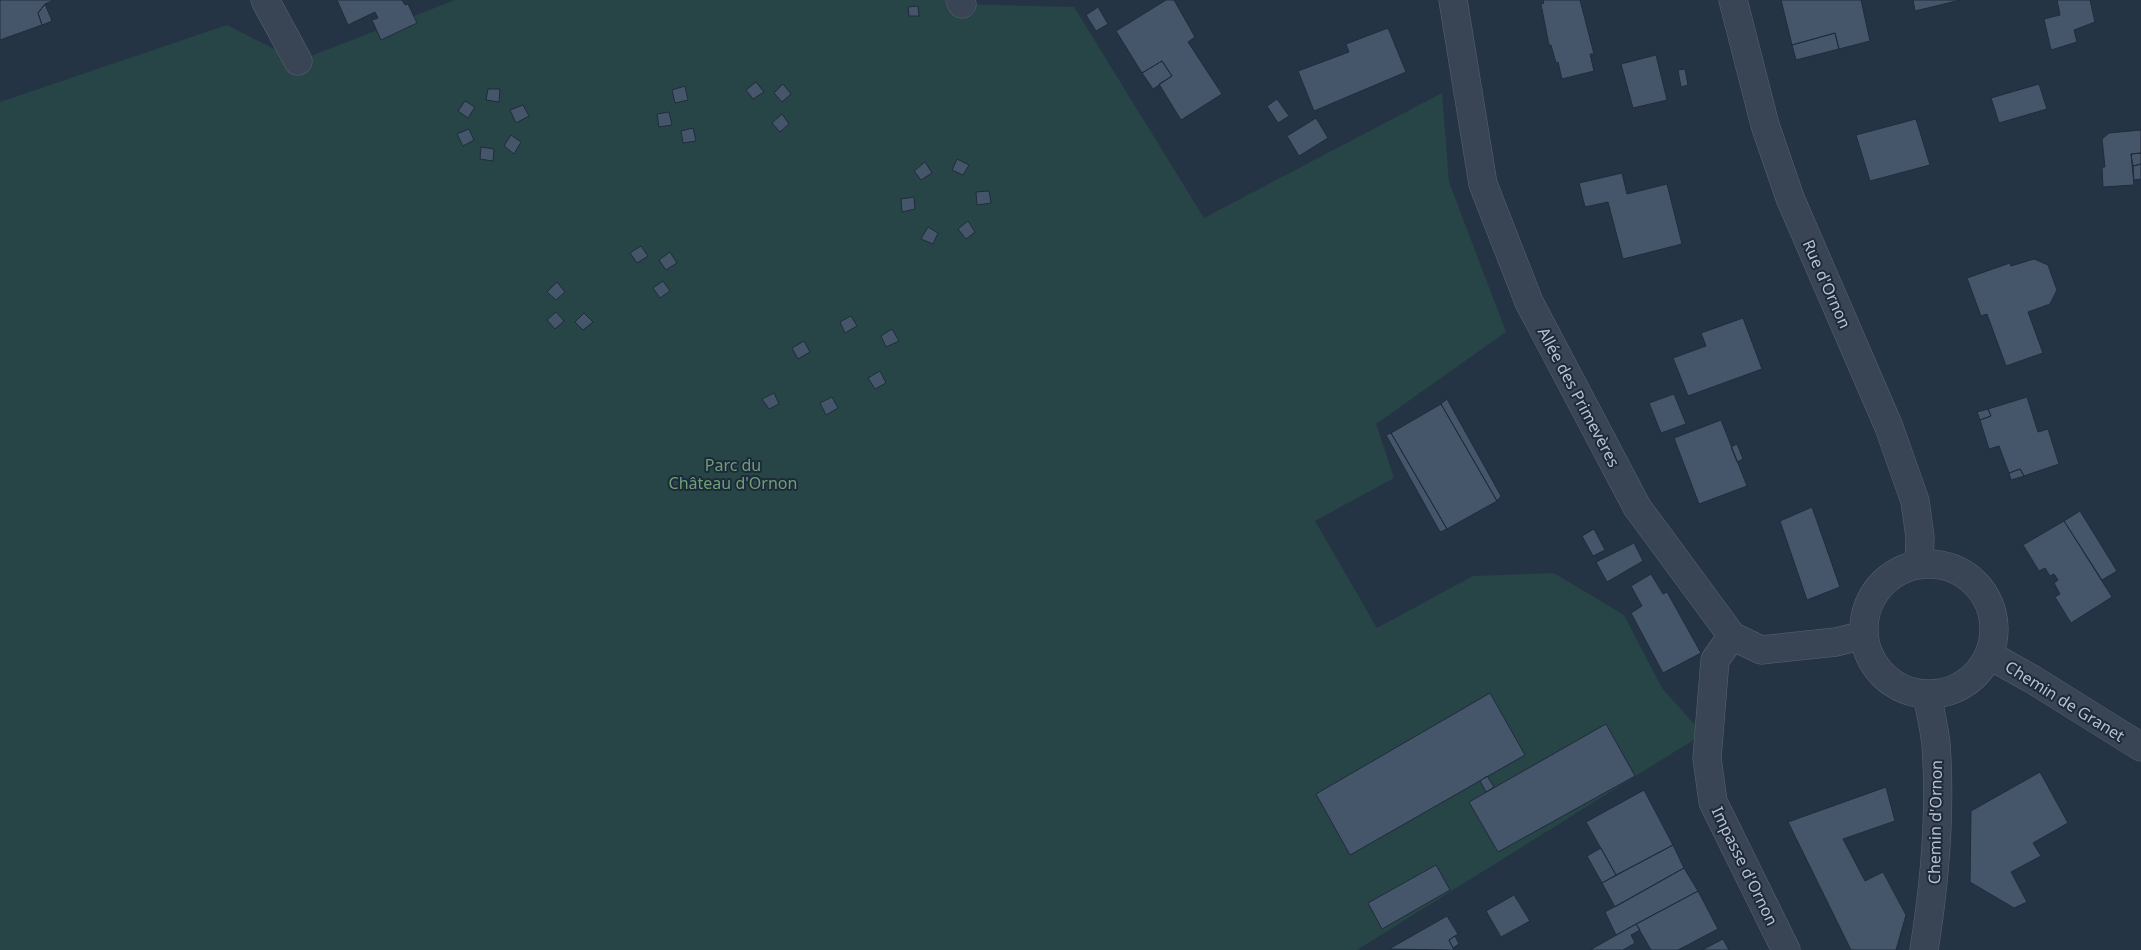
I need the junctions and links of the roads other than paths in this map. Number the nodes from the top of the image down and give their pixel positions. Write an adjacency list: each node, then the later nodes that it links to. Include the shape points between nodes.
1 (265, 0): 4 (street)
2 (1453, 0): 7 (street, Allée des Primevères, via 1483,184 1529,302 1637,507)
3 (1733, 0): 5 (street, Rue d'Ornon, via 1765,125 1790,198 1889,426 1916,501)
4 (298, 62)
5 (1919, 565): 6 (street, via 1903,569 1877,589 1864,619); 8 (street, via 1939,565 1957,571 1974,582 1986,597 1993,616 1994,636)
6 (1864, 635): 7 (street, Allée des Primevères, via 1836,642 1761,650); 9 (street, via 1868,653 1877,670 1908,691)
7 (1732, 636): 11 (street, Impasse d'Ornon, via 1715,660 1707,758 1713,802)
8 (1989, 655): 9 (street, via 1979,672 1964,684 1946,692); 10 (street, Chemin de Granet)
9 (1927, 694): 12 (street, Chemin d'Ornon, via 1936,742 1937,808 1934,892)
10 (2141, 747)
11 (1786, 950)
12 (1924, 950)

